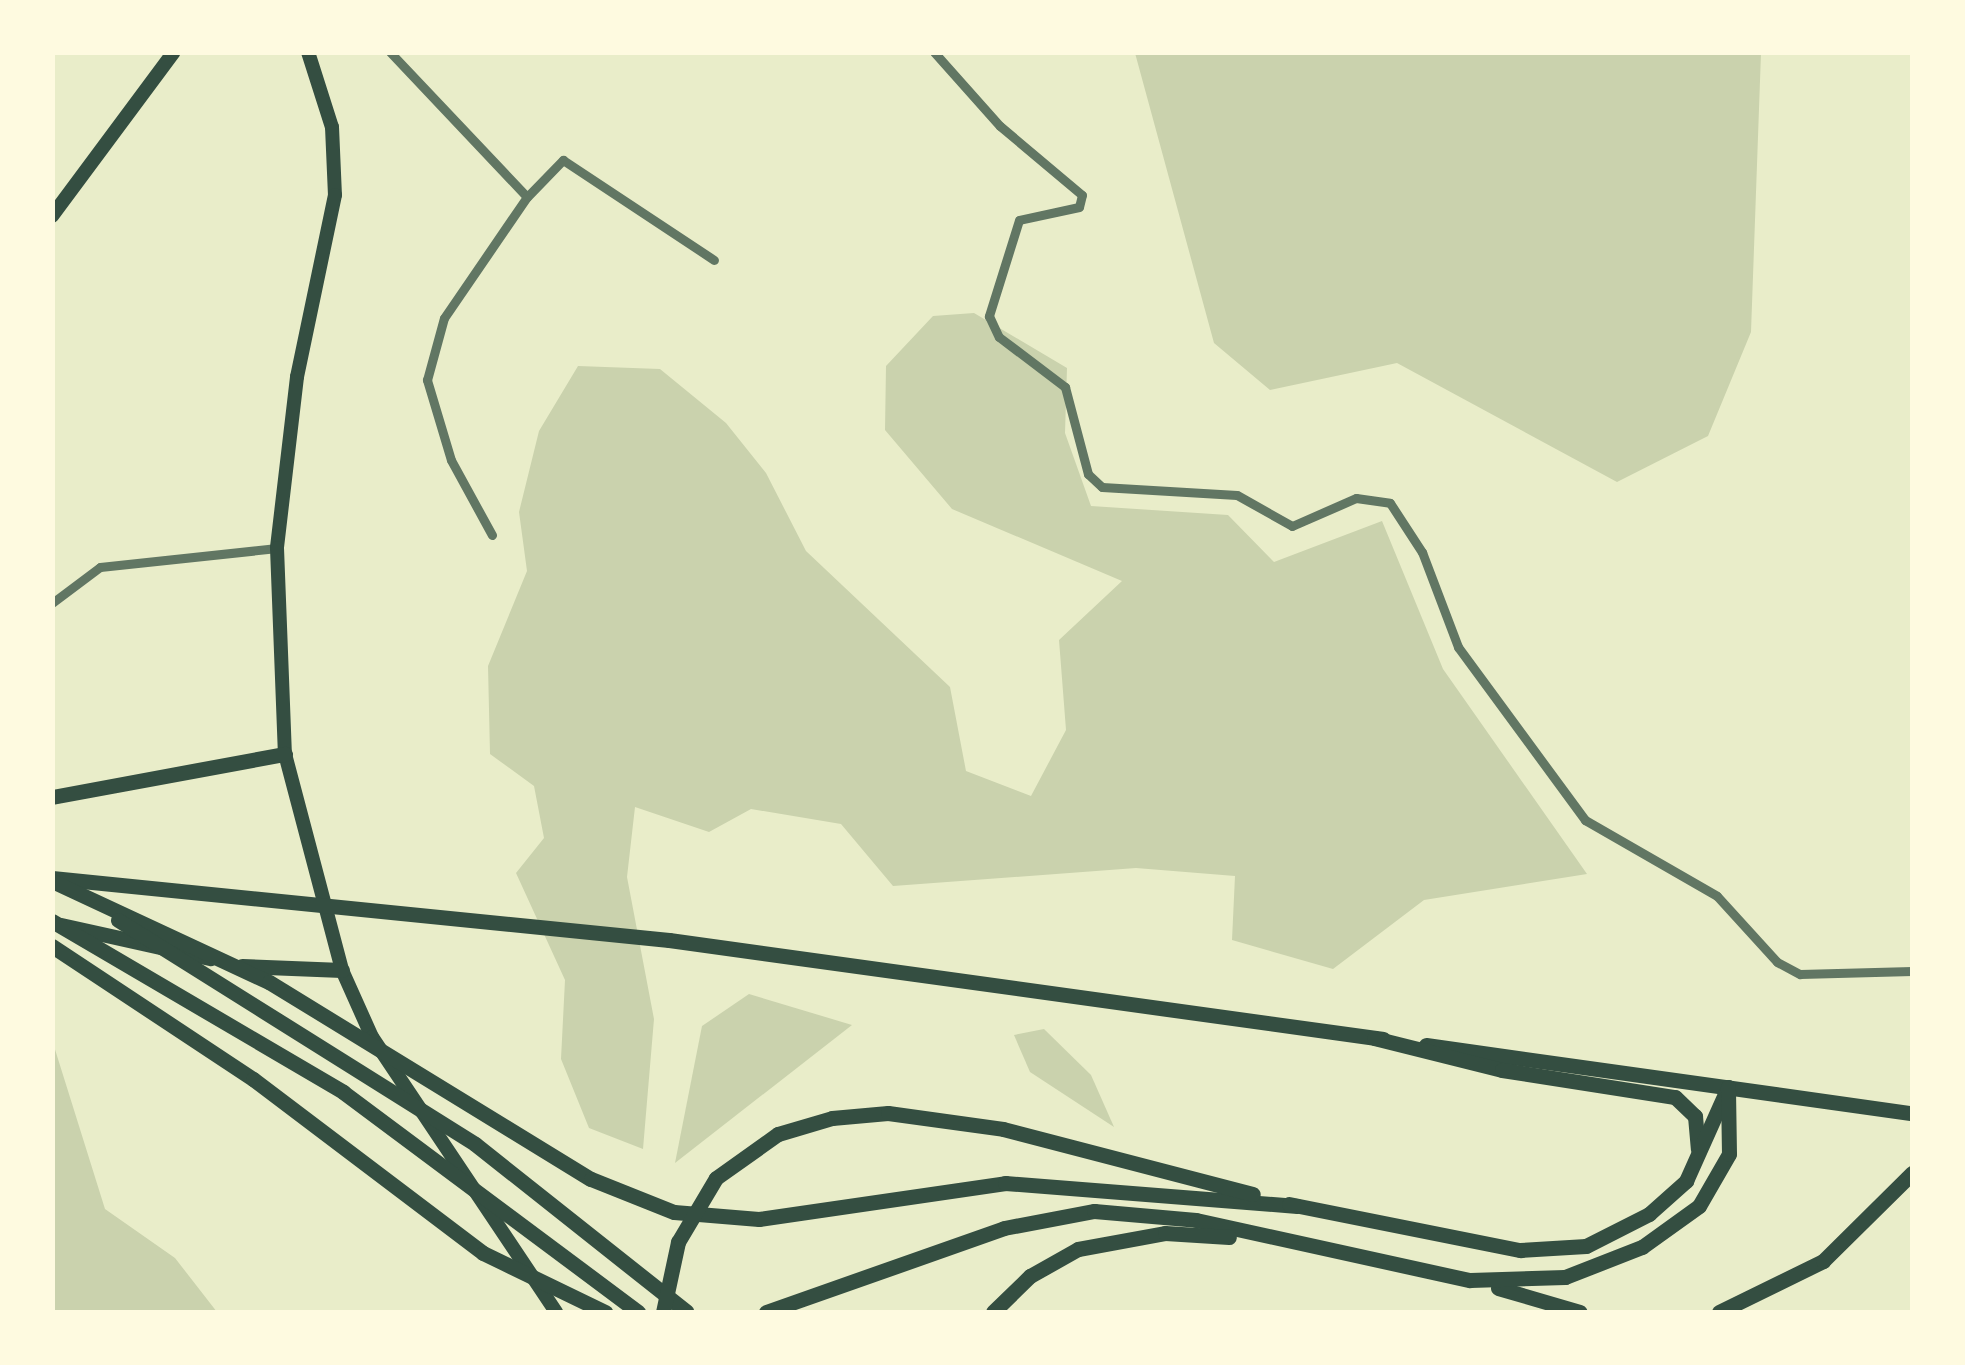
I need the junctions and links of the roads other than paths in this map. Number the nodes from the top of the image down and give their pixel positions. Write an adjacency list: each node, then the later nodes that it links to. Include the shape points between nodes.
1 (174, 52): 6 (main road)
2 (308, 52): 9 (main road, via 332,127 335,195 297,377)
3 (390, 52): 5 (street)
4 (934, 52): 17 (street, via 1000,126 1082,195 1079,207 1018,220 989,316 1000,336 1065,387 1088,474 1102,487 1237,494 1292,526 1356,498 1390,503 1422,552 1458,647 1585,820 1717,896 1800,974)
5 (527, 196): 7 (street, via 564,160); 8 (street, via 444,318 426,380 451,460)
6 (52, 216)
7 (714, 260)
8 (492, 535)
9 (277, 548): 10 (street, via 100,567); 11 (main road)
10 (52, 603)
11 (285, 754): 12 (highway); 16 (main road)
12 (52, 797)
13 (52, 881): 18 (highway, via 273,894 669,940); 23 (highway, via 269,982 620,1194 674,1212 759,1219 1005,1184); 30 (highway, via 376,1078)
14 (52, 922): 16 (highway, via 278,974); 28 (highway, via 343,1092)
15 (52, 946): 27 (highway, via 253,1079 483,1253)
16 (342, 970): 26 (main road, via 372,1038)
17 (1912, 971)
18 (1374, 1038): 19 (highway); 22 (highway, via 1502,1070 1676,1097 1698,1130)
19 (1728, 1087): 20 (highway); 22 (highway); 25 (highway, via 1729,1154 1684,1220 1565,1277)
20 (1912, 1113)
21 (1912, 1173): 34 (highway, via 1822,1261)
22 (1686, 1181): 23 (highway, via 1626,1229 1546,1252)
23 (1297, 1206): 29 (highway, via 986,1126 888,1114 805,1124 734,1162 700,1198 670,1264)
24 (1288, 1243): 25 (highway); 31 (highway, via 1158,1213 1094,1211 1004,1228); 32 (highway, via 1165,1233 1106,1240 1041,1268)
25 (1470, 1280): 33 (highway)
26 (556, 1312)
27 (605, 1312)
28 (638, 1312)
29 (664, 1312)
30 (687, 1312)
31 (766, 1312)
32 (993, 1312)
33 (1580, 1312)
34 (1719, 1312)

